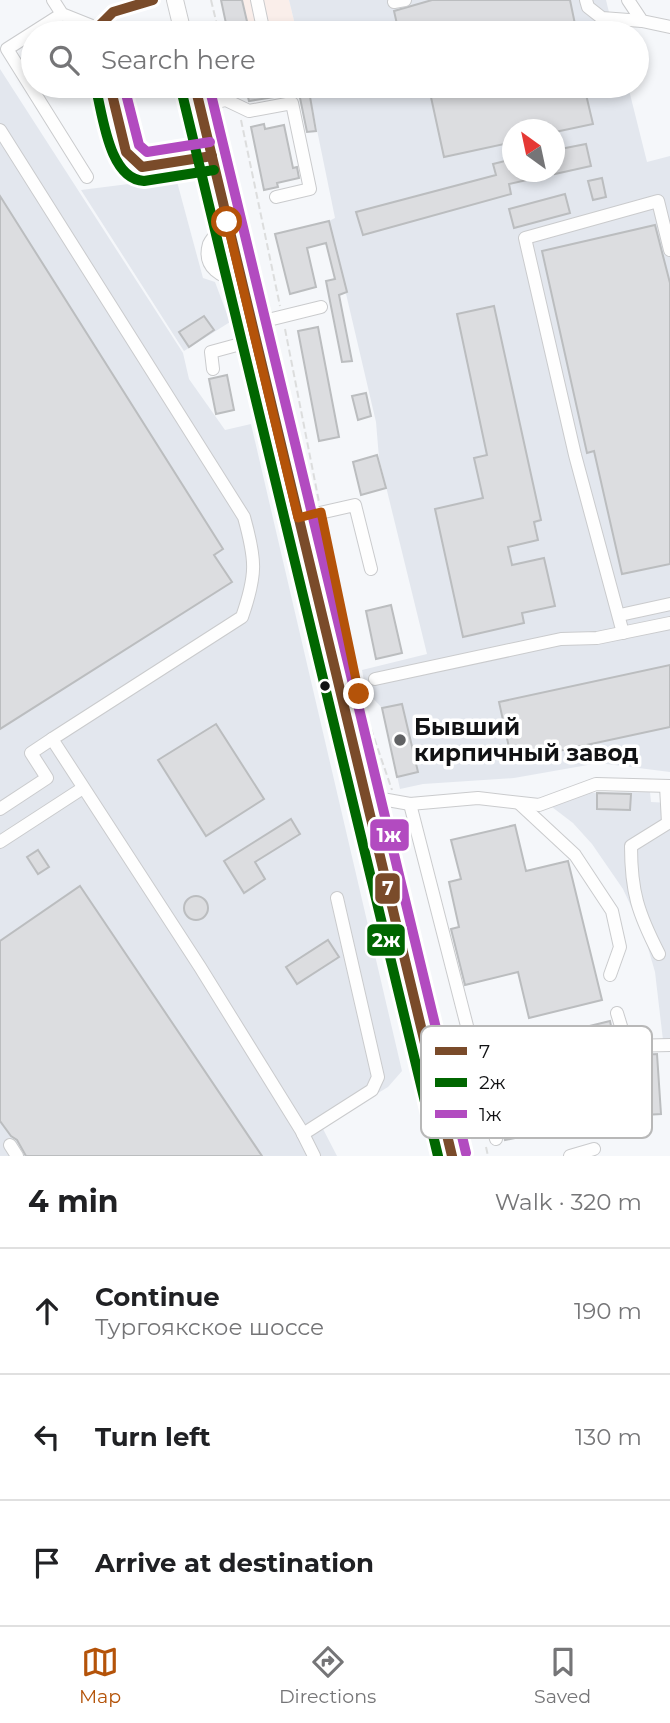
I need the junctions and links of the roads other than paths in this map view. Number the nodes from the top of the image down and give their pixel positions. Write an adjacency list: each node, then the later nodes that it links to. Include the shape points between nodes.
1 (53, 0): 7 (street)
2 (153, 0): 10 (street, via 113,12)
3 (175, 0): 11 (main road)
4 (257, 0): 12 (street)
5 (586, 0): 13 (street, via 602,18)
6 (628, 0): 13 (street)
7 (62, 14): 8 (street); 9 (street)
8 (51, 21)
9 (77, 21)
10 (106, 21)
11 (180, 21)
12 (261, 21)
13 (642, 21)
14 (649, 22): 15 (street)
15 (670, 27)
16 (21, 40): 17 (street, via 7,49)
17 (21, 71)
18 (38, 98): 24 (street)
19 (113, 98): 23 (street, via 125,152 142,167)
20 (198, 98): 21 (main road)
21 (200, 105): 23 (main road); 25 (street, via 226,100 249,111 292,103 310,189)
22 (0, 130): 40 (street, via 244,517 253,550 253,585 242,617)
23 (212, 156): 26 (main road)
24 (87, 177)
25 (276, 197)
26 (227, 222): 28 (main road); 28 (street, via 209,243 209,260 215,273)
27 (670, 250): 36 (street, via 658,201 525,239 575,455)
28 (241, 281): 30 (main road)
29 (321, 307): 30 (street)
30 (252, 324): 31 (main road)
31 (256, 340): 32 (street, via 211,352); 33 (main road)
32 (213, 369)
33 (298, 518): 34 (street, via 355,505); 43 (main road)
34 (371, 569)
35 (670, 604): 36 (street)
36 (620, 615): 38 (street)
37 (670, 623): 38 (street)
38 (623, 633): 39 (street, via 561,639)
39 (374, 679)
40 (52, 740): 42 (street); 46 (street, via 31,753 47,778)
41 (668, 786): 44 (street, via 596,784 539,805); 49 (street, via 668,823 631,846 639,915)
42 (83, 788): 47 (street); 57 (street)
43 (366, 803): 45 (street, via 382,799); 54 (main road)
44 (519, 803): 45 (street, via 478,798); 50 (street, via 575,855 611,911 620,947)
45 (410, 804): 52 (street)
46 (0, 809)
47 (0, 842)
48 (337, 898): 57 (street, via 378,1077 372,1090)
49 (659, 954)
50 (610, 975)
51 (618, 1013): 53 (street)
52 (463, 1026)
53 (621, 1026)
54 (421, 1029)
55 (652, 1045): 56 (street)
56 (670, 1045)
57 (303, 1134): 62 (street)
58 (448, 1138): 63 (main road)
59 (490, 1138): 60 (street)
60 (491, 1141)
61 (594, 1149): 64 (street)
62 (314, 1156)
63 (452, 1156)
64 (570, 1156)

